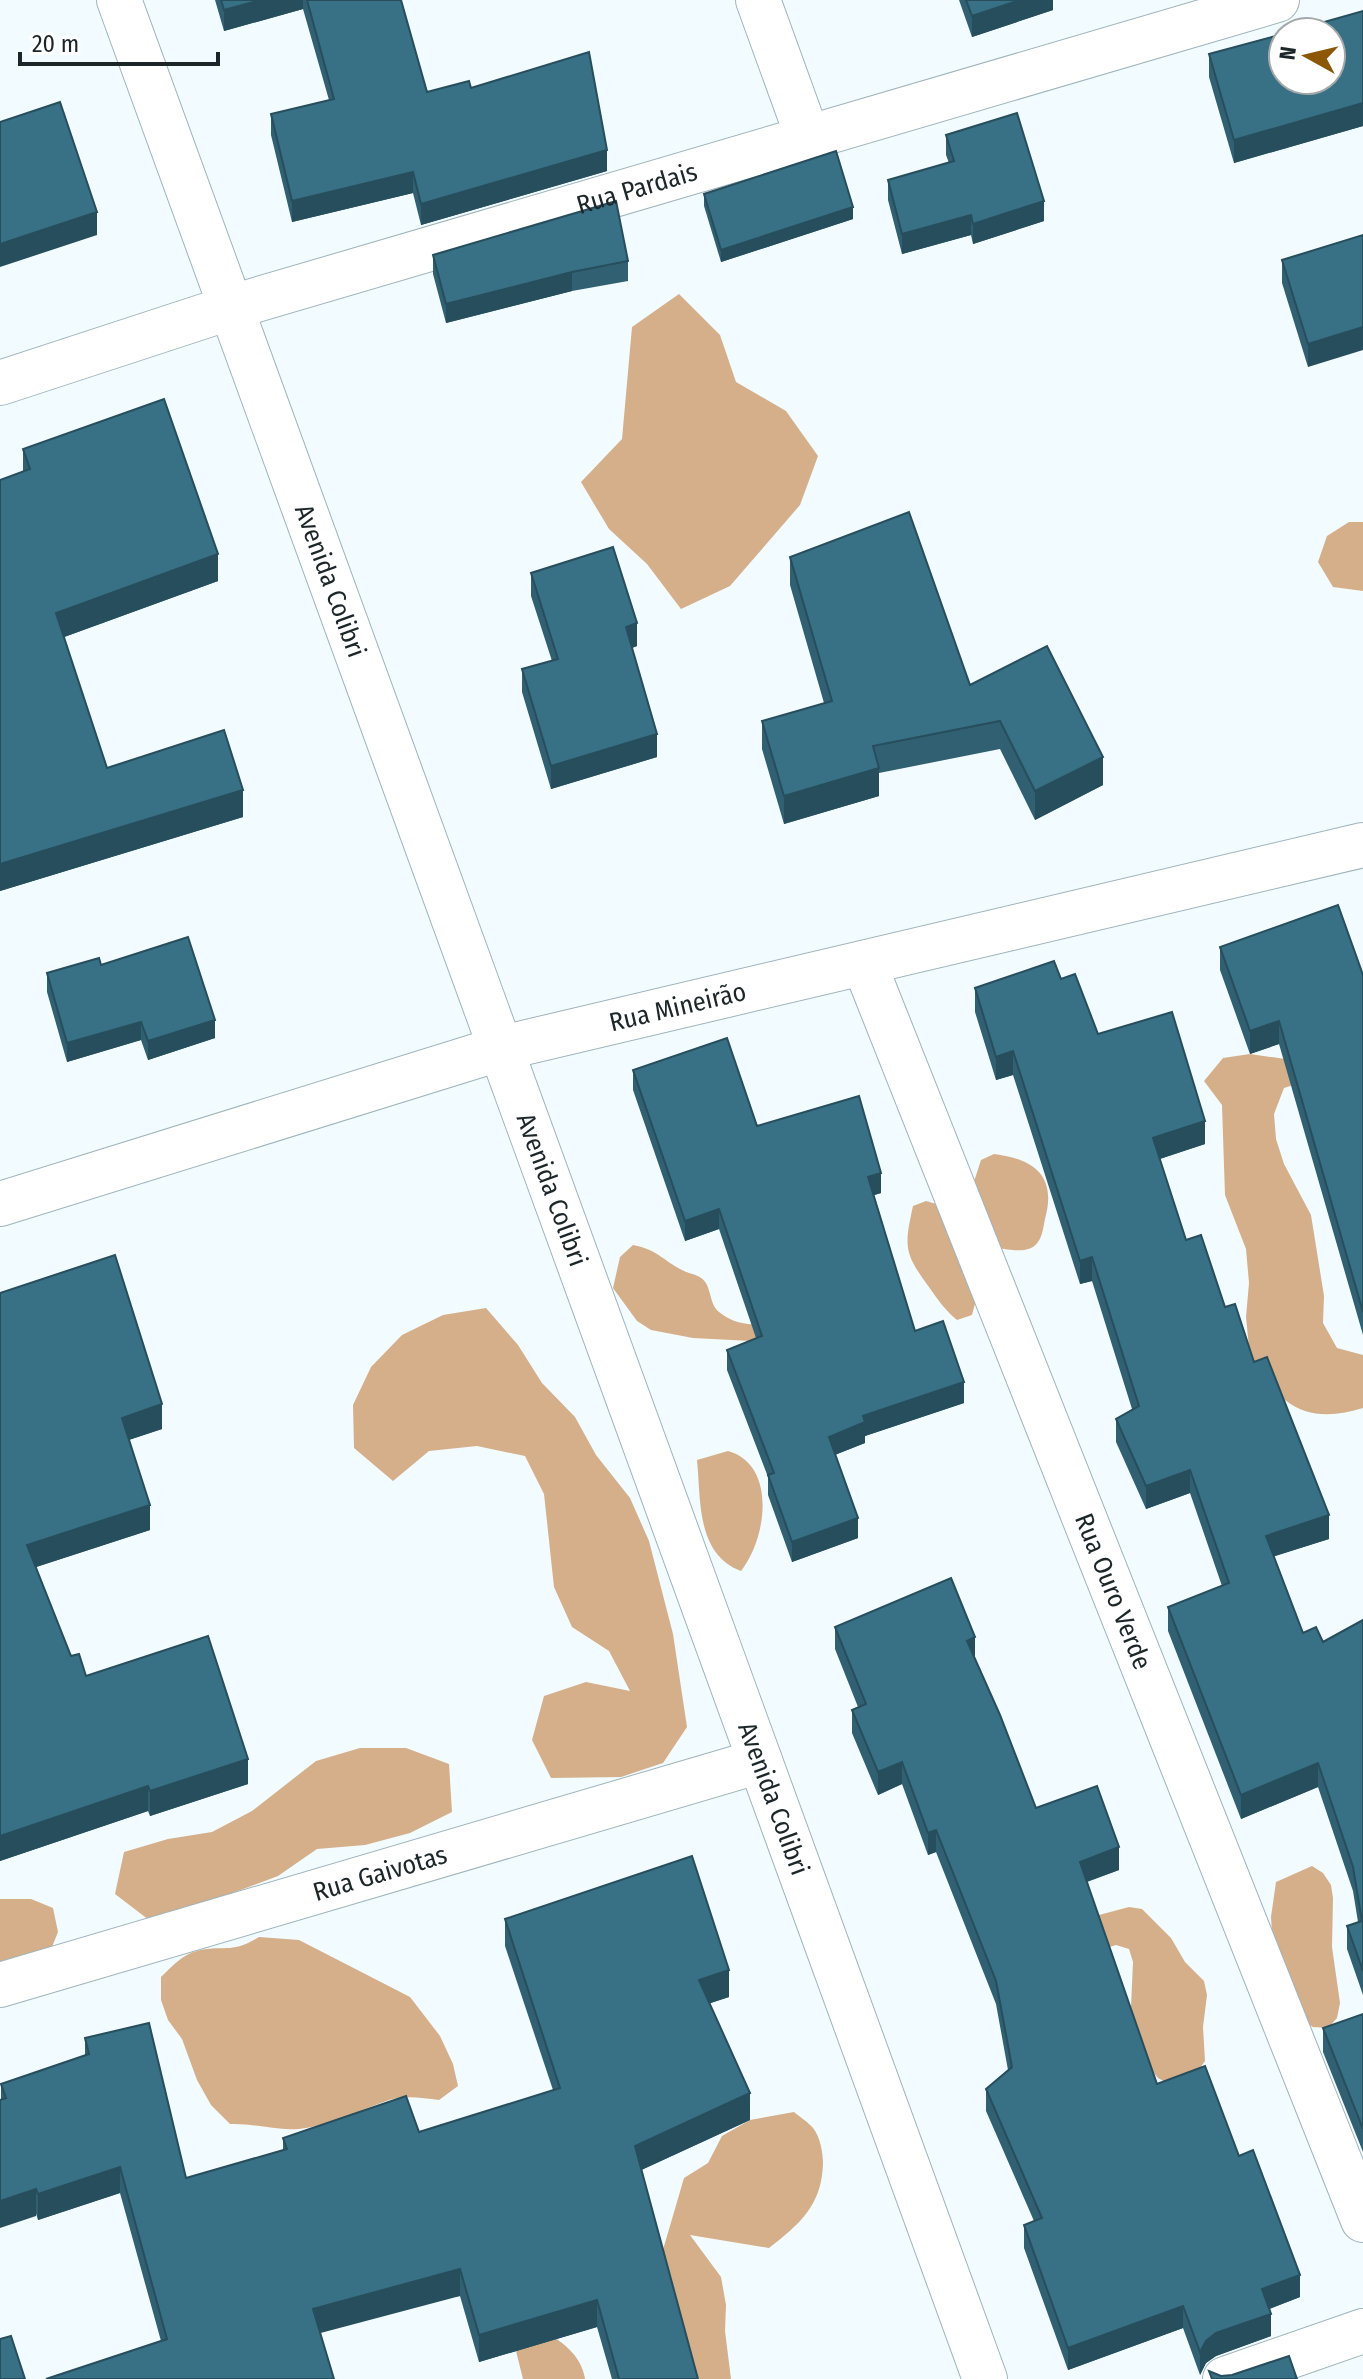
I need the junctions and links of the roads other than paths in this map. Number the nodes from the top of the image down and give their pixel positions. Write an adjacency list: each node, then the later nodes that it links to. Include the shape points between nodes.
1 (119, 0): 5 (street, Avenida Colibri)
2 (758, 0): 4 (street)
3 (1277, 0): 4 (street, Rua Pardais)
4 (808, 138): 5 (street, Rua Pardais)
5 (232, 307): 6 (street, Rua Pardais); 9 (street, Avenida Colibri)
6 (0, 383)
7 (1362, 850): 8 (street, Rua Mineirão)
8 (864, 963): 9 (street, Rua Mineirão); 13 (street, Rua Ouro Verde)
9 (502, 1048): 10 (street, Rua Mineirão); 11 (street, Avenida Colibri)
10 (0, 1204)
11 (760, 1761): 12 (street, Rua Gaivotas); 15 (street, Avenida Colibri)
12 (0, 1985)
13 (1363, 2220)
14 (1363, 2331): 16 (street)
15 (985, 2379)
16 (1225, 2379)

